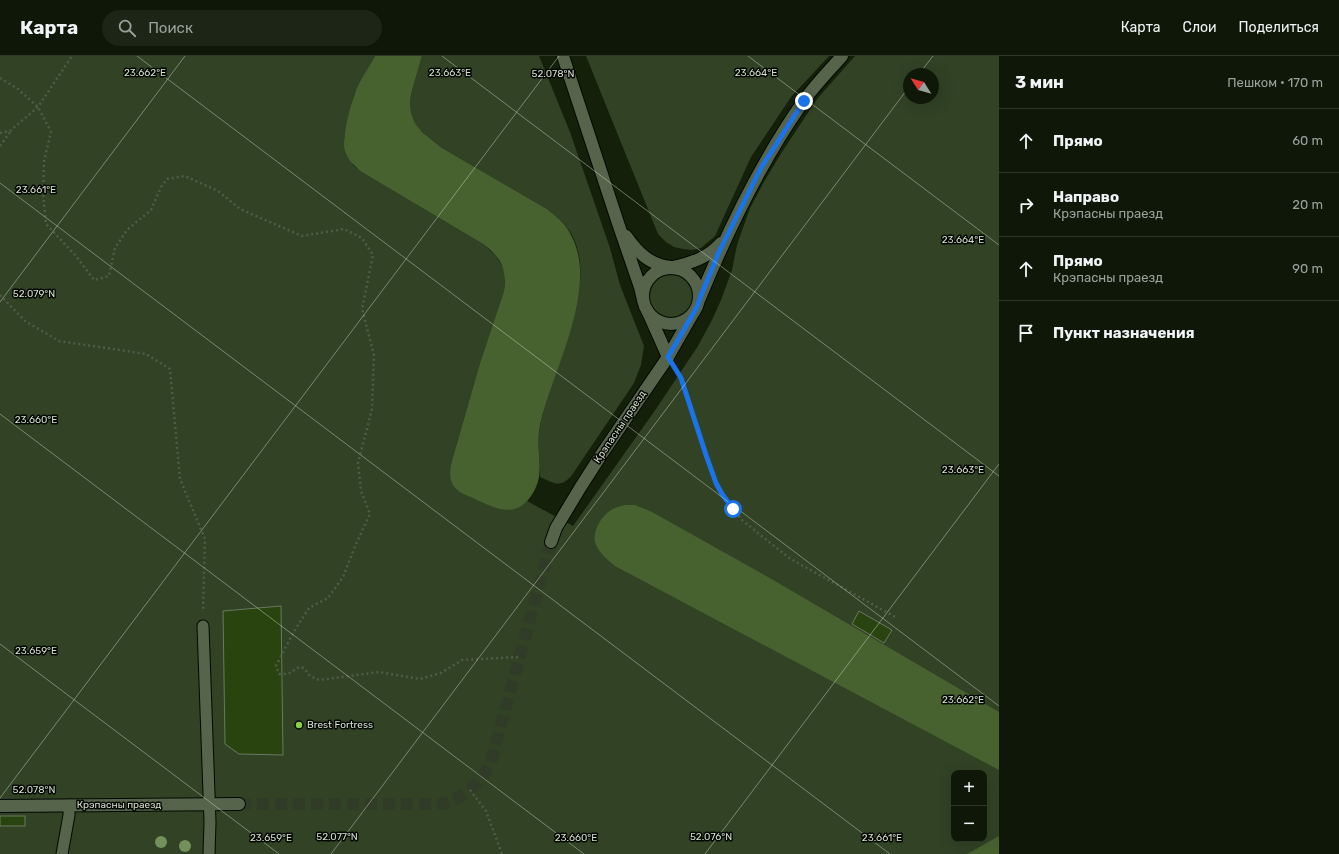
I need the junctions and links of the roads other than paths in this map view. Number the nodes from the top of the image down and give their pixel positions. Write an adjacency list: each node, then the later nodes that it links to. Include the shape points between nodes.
1 (563, 56): 3 (street)
2 (842, 56): 4 (street, via 804,101 772,148)
3 (619, 226): 5 (street, via 646,259); 7 (street)
4 (726, 237): 5 (street, via 717,248 698,260); 6 (street)
5 (671, 267): 6 (street, via 689,273 699,288); 7 (street, via 662,269 647,281 644,290)
6 (700, 298): 8 (street)
7 (645, 305): 8 (street, via 656,319 668,324 677,323); 9 (street)
8 (692, 315): 9 (street, Крэпасны праезд)
9 (668, 357): 10 (street, Крэпасны праезд, via 607,445 556,528)
10 (551, 542)
11 (203, 626): 12 (lane)
12 (209, 804): 13 (street, Крэпасны праезд); 14 (street, Крэпасны праезд); 17 (lane)
13 (238, 804)
14 (69, 805): 15 (street, Крэпасны праезд); 16 (lane)
15 (0, 806)
16 (62, 854)
17 (209, 854)

